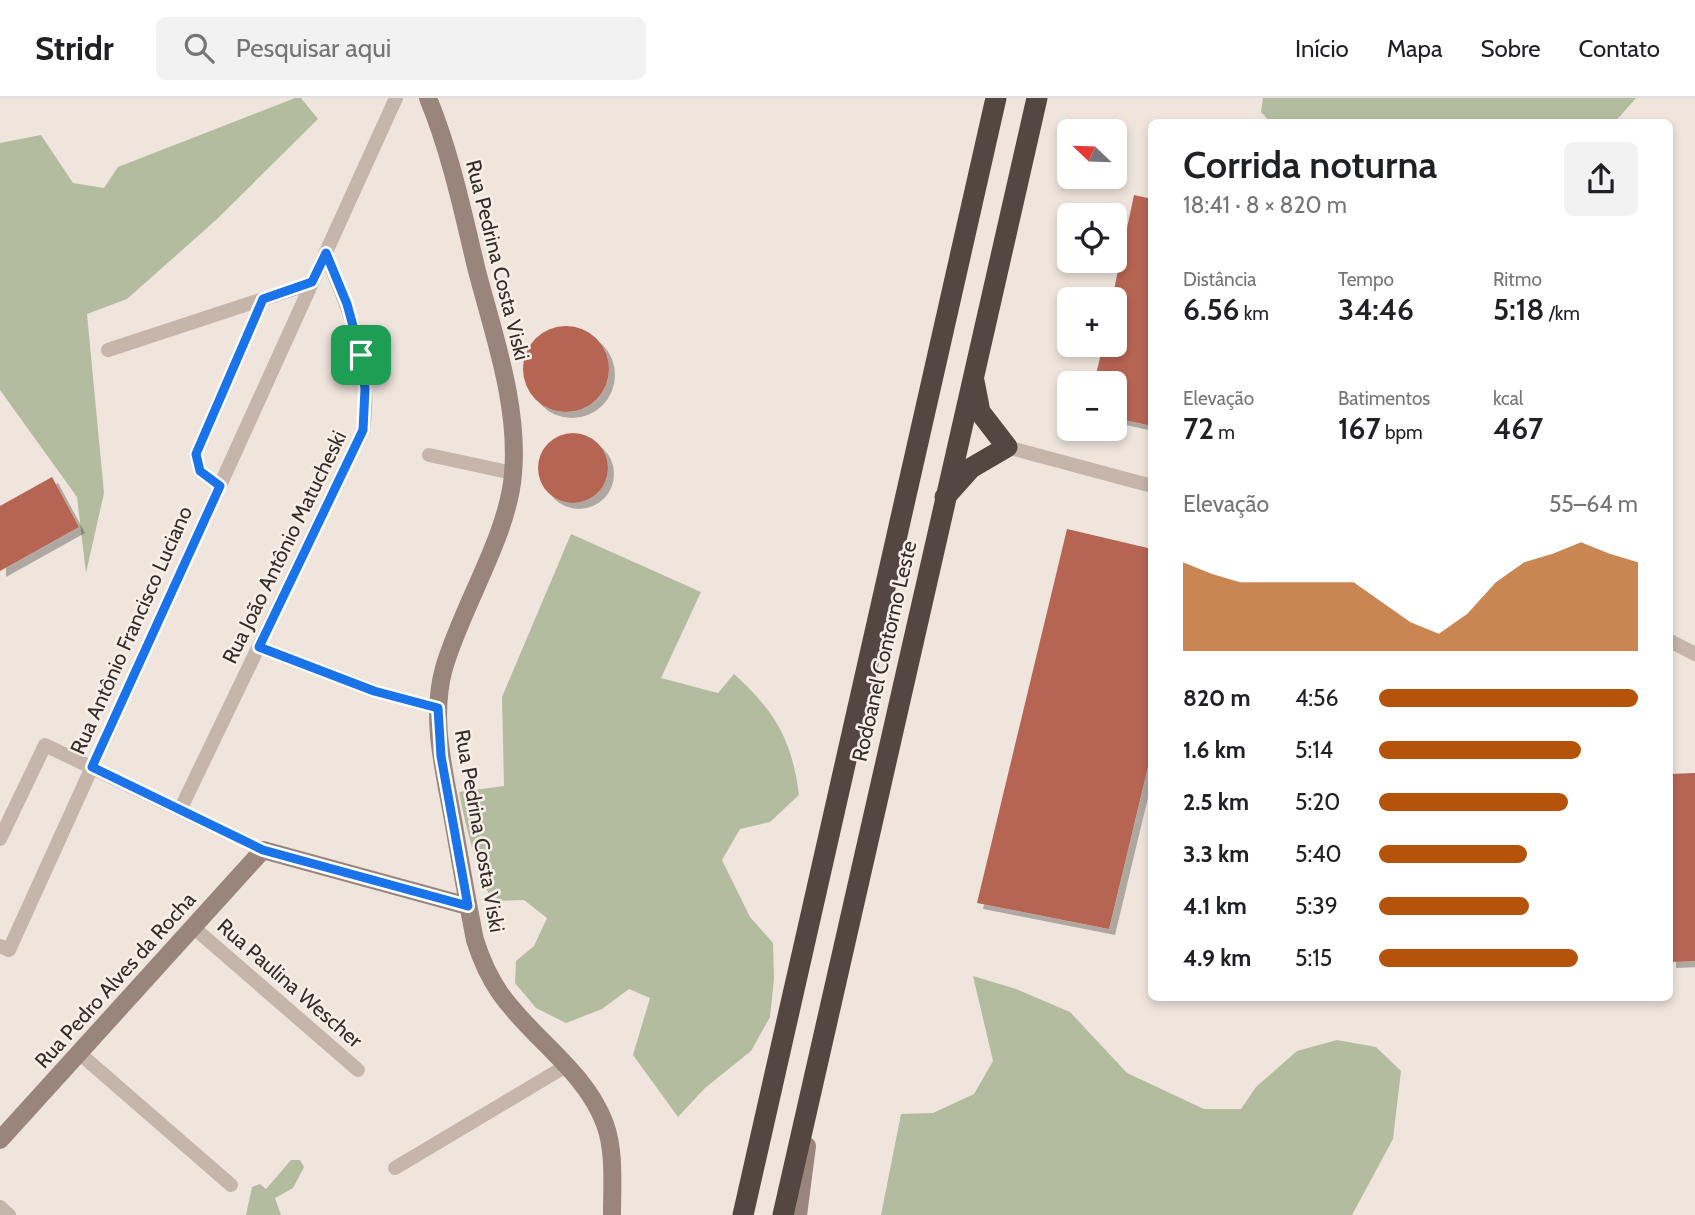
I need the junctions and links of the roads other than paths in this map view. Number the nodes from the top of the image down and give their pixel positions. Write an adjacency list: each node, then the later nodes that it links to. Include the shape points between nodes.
1 (396, 98): 5 (street, Rua Antônio Francisco Luciano)
2 (428, 98): 12 (street, Rua Pedrina Costa Viski, via 449,161 502,370 512,418)
3 (996, 98): 37 (highway, Rodoanel Contorno Leste)
4 (1037, 98): 9 (highway, Rodoanel Contorno Leste)
5 (326, 253): 6 (street, Rua Antônio Francisco Luciano); 17 (street, Rua João Antônio Matucheski, via 361,355 363,430)
6 (312, 282): 7 (street); 14 (street, Rua Antônio Francisco Luciano)
7 (263, 299): 8 (street); 14 (street, via 196,454 200,471)
8 (108, 350)
9 (972, 373): 10 (highway, via 981,412); 15 (highway, Rodoanel Contorno Leste)
10 (1007, 447): 13 (street); 15 (highway, via 971,468)
11 (429, 455): 12 (street)
12 (513, 473): 19 (street, Rua Pedrina Costa Viski, via 500,526 444,669)
13 (1148, 484)
14 (220, 486): 20 (street, Rua Antônio Francisco Luciano)
15 (944, 498): 28 (highway, Rodoanel Contorno Leste)
16 (1673, 643): 18 (street)
17 (259, 647): 19 (street, via 374,691); 21 (street, Rua João Antônio Matucheski)
18 (1695, 654)
19 (438, 708): 24 (street, Rua Pedrina Costa Viski, via 441,756)
20 (92, 767): 21 (street); 22 (street, via 45,745); 26 (street, Rua Antônio Francisco Luciano)
21 (180, 810): 23 (street)
22 (0, 839)
23 (263, 850): 24 (street); 25 (street, Rua Pedro Alves da Rocha)
24 (468, 906): 29 (street, Rua Pedrina Costa Viski, via 475,940 491,979)
25 (193, 927): 27 (street, Rua Pedro Alves da Rocha); 30 (street, Rua Paulina Wescher)
26 (5, 948)
27 (79, 1053): 31 (street, Rua Pedro Alves da Rocha); 33 (street)
28 (820, 1053): 38 (highway, Rodoanel Contorno Leste); 39 (street)
29 (566, 1066): 32 (street); 36 (street, Rua Pedrina Costa Viski, via 605,1124 612,1164)
30 (359, 1070)
31 (0, 1140)
32 (395, 1168)
33 (231, 1185)
34 (0, 1207): 35 (street)
35 (9, 1215)
36 (612, 1215)
37 (743, 1215)
38 (783, 1215)
39 (799, 1215)

